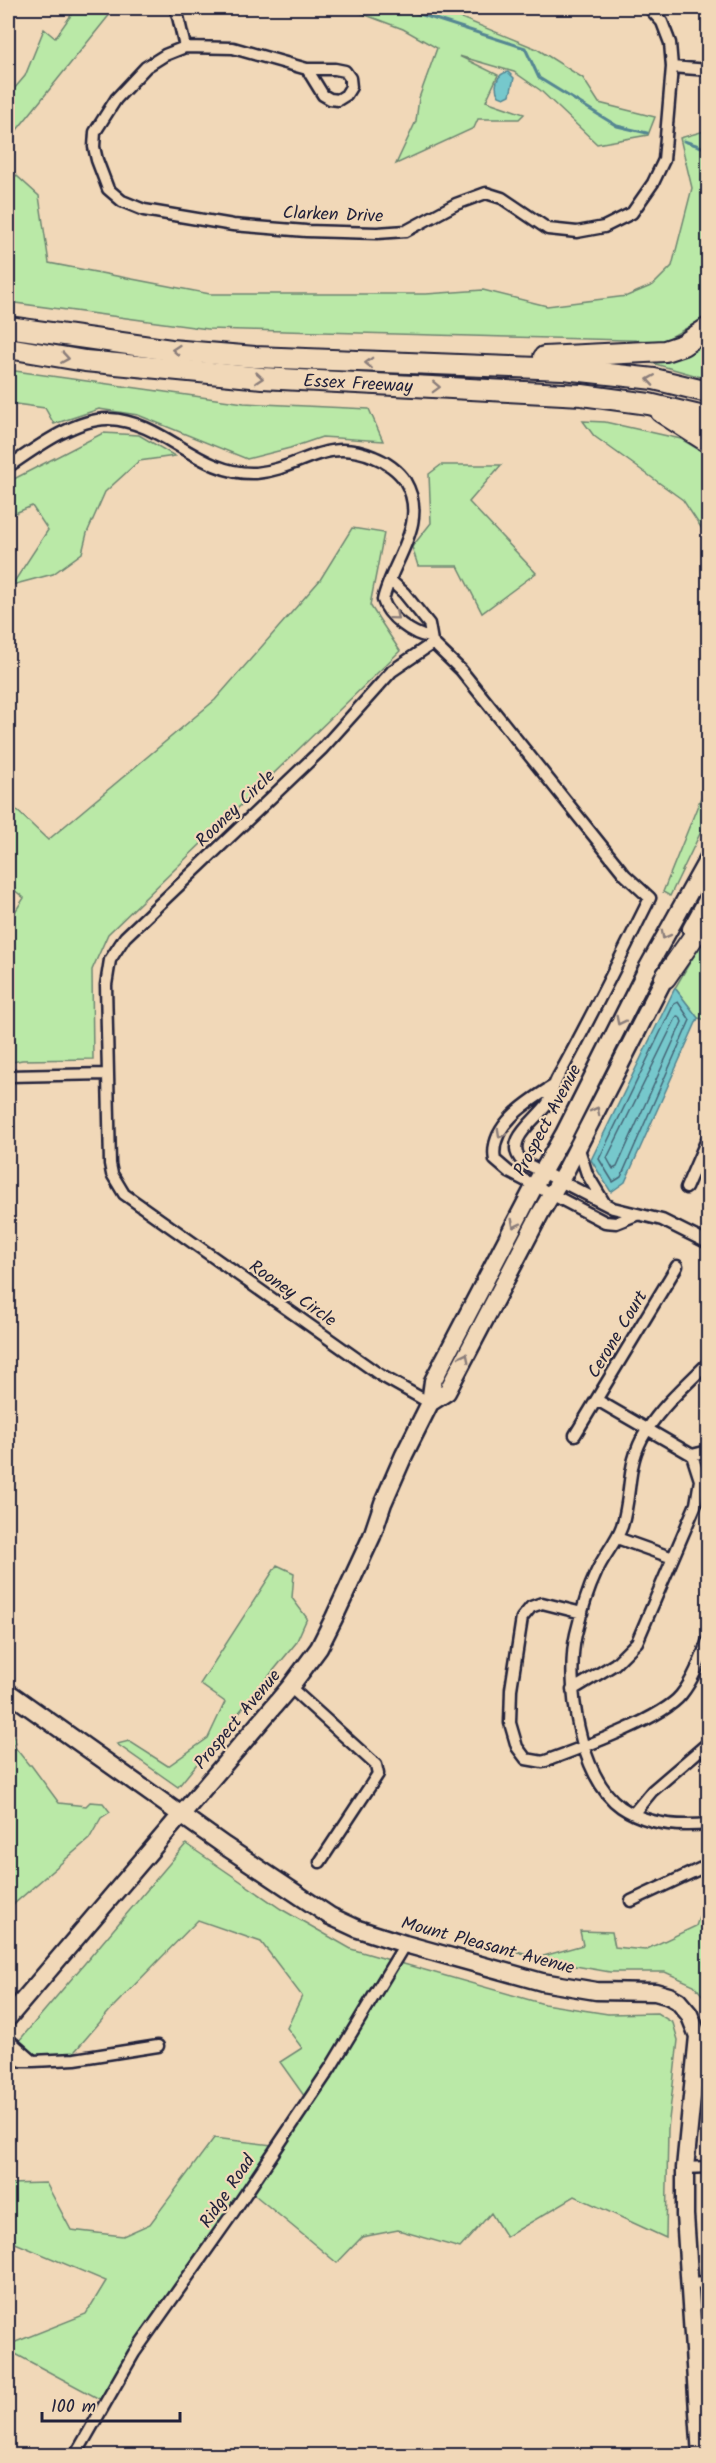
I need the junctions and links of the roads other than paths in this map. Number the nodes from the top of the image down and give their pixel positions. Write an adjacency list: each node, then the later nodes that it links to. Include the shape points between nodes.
1 (176, 8): 3 (street)
2 (649, 8): 4 (street, Clarken Drive, via 662,22 670,44)
3 (185, 47): 4 (street, Clarken Drive, via 146,67 103,117 95,132 94,147 108,189 122,201 144,210 233,225 306,231 406,231 486,193 502,198 548,229 577,232 604,227 632,213 664,160); 5 (street, Clarken Drive, via 233,48)
4 (672, 67): 6 (street)
5 (307, 69)
6 (708, 70)
7 (8, 327): 10 (highway, Essex Freeway, one-way to 7, via 171,350)
8 (708, 328): 10 (highway, via 683,345 647,353)
9 (8, 348): 12 (highway, Essex Freeway, one-way to 12, via 85,361 262,378 530,391)
10 (441, 365): 11 (highway, Essex Freeway, one-way to 10, via 654,380 563,369)
11 (708, 393)
12 (649, 404): 13 (highway, Essex Freeway); 14 (highway)
13 (708, 418)
14 (708, 442)
15 (8, 467): 16 (street, via 79,425 108,419 156,432 209,464 254,473 321,452 363,452 394,469 414,499 413,525)
16 (391, 581): 17 (street, via 429,624); 17 (street, one-way to 17, via 385,590 385,608 417,635)
17 (431, 640): 22 (street, Rooney Circle, via 392,671 322,749 120,943 107,972); 24 (street, via 461,670 625,875 650,898)
18 (708, 859): 27 (main road, Prospect Avenue, one-way to 27)
19 (708, 898): 21 (main road, Prospect Avenue)
20 (708, 916): 21 (highway)
21 (665, 978): 26 (main road, Prospect Avenue, one-way to 21)
22 (107, 1074): 23 (street); 36 (street, Rooney Circle, via 110,1164 124,1194 380,1375)
23 (8, 1076)
24 (553, 1086): 27 (street, via 549,1101 520,1134 515,1148 518,1158); 27 (street, one-way to 27, via 515,1111 494,1150 501,1167)
25 (708, 1137): 29 (street)
26 (578, 1146): 28 (main road, Prospect Avenue); 30 (street, via 587,1174)
27 (539, 1179): 28 (street); 36 (main road, Prospect Avenue, one-way to 36, via 433,1381)
28 (555, 1188): 30 (street); 31 (street, via 605,1222 616,1223); 36 (main road, Prospect Avenue, one-way to 28, via 447,1392)
29 (686, 1188)
30 (605, 1204): 31 (street)
31 (636, 1215): 32 (street, via 662,1220)
32 (708, 1243)
33 (677, 1266): 35 (street, Cerone Court)
34 (708, 1363): 37 (street)
35 (597, 1400): 37 (street, Cerone Court); 38 (street)
36 (430, 1402): 45 (main road, Prospect Avenue, via 334,1618 319,1648)
37 (647, 1430): 40 (street, Cerone Court); 41 (street, via 631,1465 623,1523)
38 (574, 1435)
39 (708, 1451): 40 (street)
40 (692, 1455): 42 (street, via 698,1469 699,1491)
41 (617, 1538): 42 (street); 43 (street, via 596,1572)
42 (673, 1558): 46 (street, via 637,1642 615,1664)
43 (582, 1613): 46 (street, via 572,1665); 49 (street, via 542,1603 531,1607 522,1618 510,1723 517,1747 526,1759 543,1762)
44 (708, 1640): 49 (street, via 680,1697 662,1712)
45 (290, 1687): 51 (main road, Prospect Avenue); 53 (street, via 376,1765 378,1774)
46 (572, 1690): 49 (street)
47 (8, 1692): 51 (main road, Mount Pleasant Avenue)
48 (708, 1743): 50 (street, via 652,1791)
49 (585, 1746): 50 (street, via 602,1788)
50 (633, 1814): 52 (street, via 679,1826)
51 (182, 1815): 56 (main road, Mount Pleasant Avenue, via 330,1916); 57 (main road, Prospect Avenue)
52 (708, 1824)
53 (320, 1863)
54 (708, 1864): 55 (street)
55 (631, 1901)
56 (405, 1944): 63 (main road, Mount Pleasant Avenue, via 542,1982 596,1991 655,1992 678,2001 689,2013 698,2036); 67 (street, Ridge Road, via 331,2067 134,2354)
57 (8, 2019)
58 (8, 2040): 61 (street)
59 (158, 2046): 61 (street, via 75,2060)
60 (8, 2052): 61 (street, via 22,2061)
61 (33, 2061)
62 (708, 2167): 63 (street)
63 (686, 2168): 65 (main road, Mount Pleasant Avenue)
64 (708, 2282): 65 (street)
65 (689, 2283): 66 (main road, Mount Pleasant Avenue)
66 (703, 2398): 68 (main road, Mount Pleasant Avenue)
67 (75, 2456)
68 (701, 2456)

